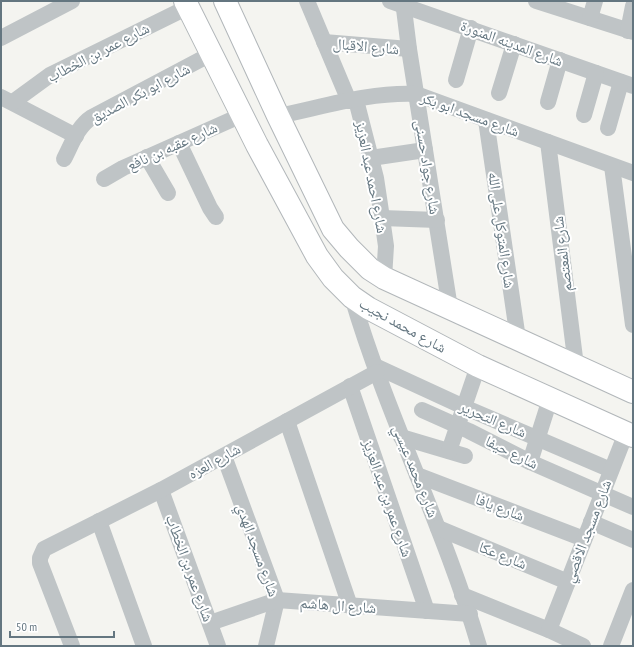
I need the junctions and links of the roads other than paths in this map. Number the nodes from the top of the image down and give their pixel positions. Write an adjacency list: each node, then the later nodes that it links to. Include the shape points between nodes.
1 (72, 1): 13 (street)
2 (225, 1): 11 (main road)
3 (307, 1): 14 (street, شارع احمد عبد العزيز)
4 (595, 1): 9 (street)
5 (399, 2): 10 (street, شارع المدينه المنورة); 16 (street, شارع جواد حسنى)
6 (546, 2): 9 (street)
7 (186, 4): 17 (main road, شارع محمد نجيب); 24 (street, شارع عمر بن الخطاب)
8 (633, 6): 12 (street)
9 (590, 18): 12 (street)
10 (471, 28): 15 (street, شارع المدينه المنورة); 20 (street)
11 (239, 31): 17 (main road); 30 (main road)
12 (631, 31)
13 (1, 38)
14 (324, 42): 16 (street, شارع الاقبال); 25 (street, شارع احمد عبد العزيز)
15 (514, 44): 18 (street, شارع المدينه المنورة); 22 (street)
16 (409, 49): 23 (street, شارع جواد حسنى)
17 (209, 50): 27 (main road, شارع محمد نجيب); 32 (street, شارع ابو بكر الصديق, via 84,122)
18 (560, 60): 19 (street, شارع المدينه المنورة); 26 (street)
19 (596, 73): 21 (street, شارع المدينه المنورة); 28 (street)
20 (456, 80)
21 (627, 84): 31 (street)
22 (499, 93)
23 (416, 94): 25 (street, شارع مسجد ابو بكر, via 395,93); 29 (street, شارع مسجد ابو بكر); 36 (street, شارع جواد حسنى)
24 (7, 100): 32 (street)
25 (352, 101): 30 (street, شارع مسجد ابو بكر); 38 (street, شارع احمد عبد العزيز)
26 (548, 102)
27 (242, 115): 34 (street, شارع عقبه بن نافع); 35 (main road, شارع محمد نجيب)
28 (584, 115)
29 (486, 120): 33 (street, شارع مسجد ابو بكر); 51 (street, شارع المتوكل على الله)
30 (282, 125): 35 (main road); 47 (main road, via 333,229 370,269)
31 (608, 128)
32 (76, 136): 39 (street, شارع ابو بكر الصديق)
33 (548, 142): 40 (street, شارع مسجد ابو بكر); 53 (street, شارع المعتصم)
34 (179, 143): 37 (street, شارع عقبه بن نافع); 44 (street)
35 (257, 145): 48 (main road, شارع محمد نجيب, via 317,256 333,278)
36 (425, 150): 38 (street); 46 (street, شارع جواد حسنى)
37 (147, 157): 42 (street, شارع عقبه بن نافع); 43 (street)
38 (371, 158): 45 (street, شارع احمد عبد العزيز)
39 (64, 159)
40 (612, 166): 41 (street, شارع مسجد ابو بكر); 50 (street)
41 (633, 174)
42 (104, 179)
43 (168, 193)
44 (216, 217)
45 (382, 218): 46 (street); 47 (street, شارع احمد عبد العزيز, via 386,246)
46 (437, 220): 49 (street, شارع جواد حسنى)
47 (384, 278): 49 (main road)
48 (352, 297): 52 (main road, شارع محمد نجيب); 54 (street, شارع محمد عيسي)
49 (450, 308): 51 (main road)
50 (633, 325)
51 (518, 340): 53 (main road)
52 (478, 366): 57 (main road, شارع محمد نجيب); 58 (street)
53 (576, 366): 56 (main road)
54 (376, 369): 55 (street, شارع العزه); 58 (street, شارع التحرير); 63 (street, شارع محمد عيسي)
55 (350, 386): 60 (street, شارع العزه); 84 (street, شارع عمر بن عبد العزيز)
56 (633, 392)
57 (550, 399): 62 (main road, شارع محمد نجيب); 64 (street)
58 (464, 407): 61 (street); 64 (street, شارع التحرير)
59 (422, 410): 61 (street, شارع حيفا)
60 (288, 421): 66 (street, شارع العزه); 83 (street)
61 (457, 426): 65 (street); 68 (street, شارع حيفا)
62 (629, 434): 69 (street, شارع مسجد الاقصي)
63 (401, 437): 65 (street); 70 (street, شارع محمد عيسي)
64 (537, 438): 68 (street); 69 (street, شارع التحرير)
65 (449, 451): 67 (street)
66 (224, 456): 71 (street, شارع العزه); 82 (street, شارع مسجد الهدي)
67 (465, 456)
68 (530, 462): 72 (street, شارع حيفا)
69 (611, 470): 72 (street, شارع مسجد الاقصي)
70 (416, 475): 76 (street, شارع محمد عيسي); 77 (street, شارع يافا)
71 (161, 490): 74 (street, شارع العزه); 86 (street, شارع عمر بن الخطاب)
72 (602, 493): 73 (street, شارع حيفا); 75 (street, شارع مسجد الاقصي)
73 (633, 507)
74 (99, 521): 88 (street, شارع العزه, via 48,546 41,553 40,563); 89 (street)
75 (591, 522): 77 (street, شارع مسجد الاقصي); 78 (street)
76 (438, 528): 79 (street, شارع عكا); 81 (street, شارع محمد عيسي)
77 (584, 539): 79 (street, شارع مسجد الاقصي)
78 (633, 540)
79 (568, 582): 87 (street, شارع مسجد الاقصي)
80 (633, 590): 94 (street)
81 (462, 595): 85 (street, شارع محمد عيسي); 87 (street)
82 (278, 600): 83 (street, شارع ال هاشم); 86 (street, شارع ال هاشم); 91 (street, شارع مسجد الهدي)
83 (350, 606): 84 (street, شارع ال هاشم)
84 (427, 611): 85 (street, شارع ال هاشم)
85 (470, 614): 92 (street, شارع محمد عيسي)
86 (210, 623): 90 (street, شارع عمر بن الخطاب)
87 (549, 630): 93 (street)
88 (72, 646)
89 (144, 646)
90 (218, 646)
91 (266, 646)
92 (480, 646)
93 (583, 646)
94 (612, 646)

